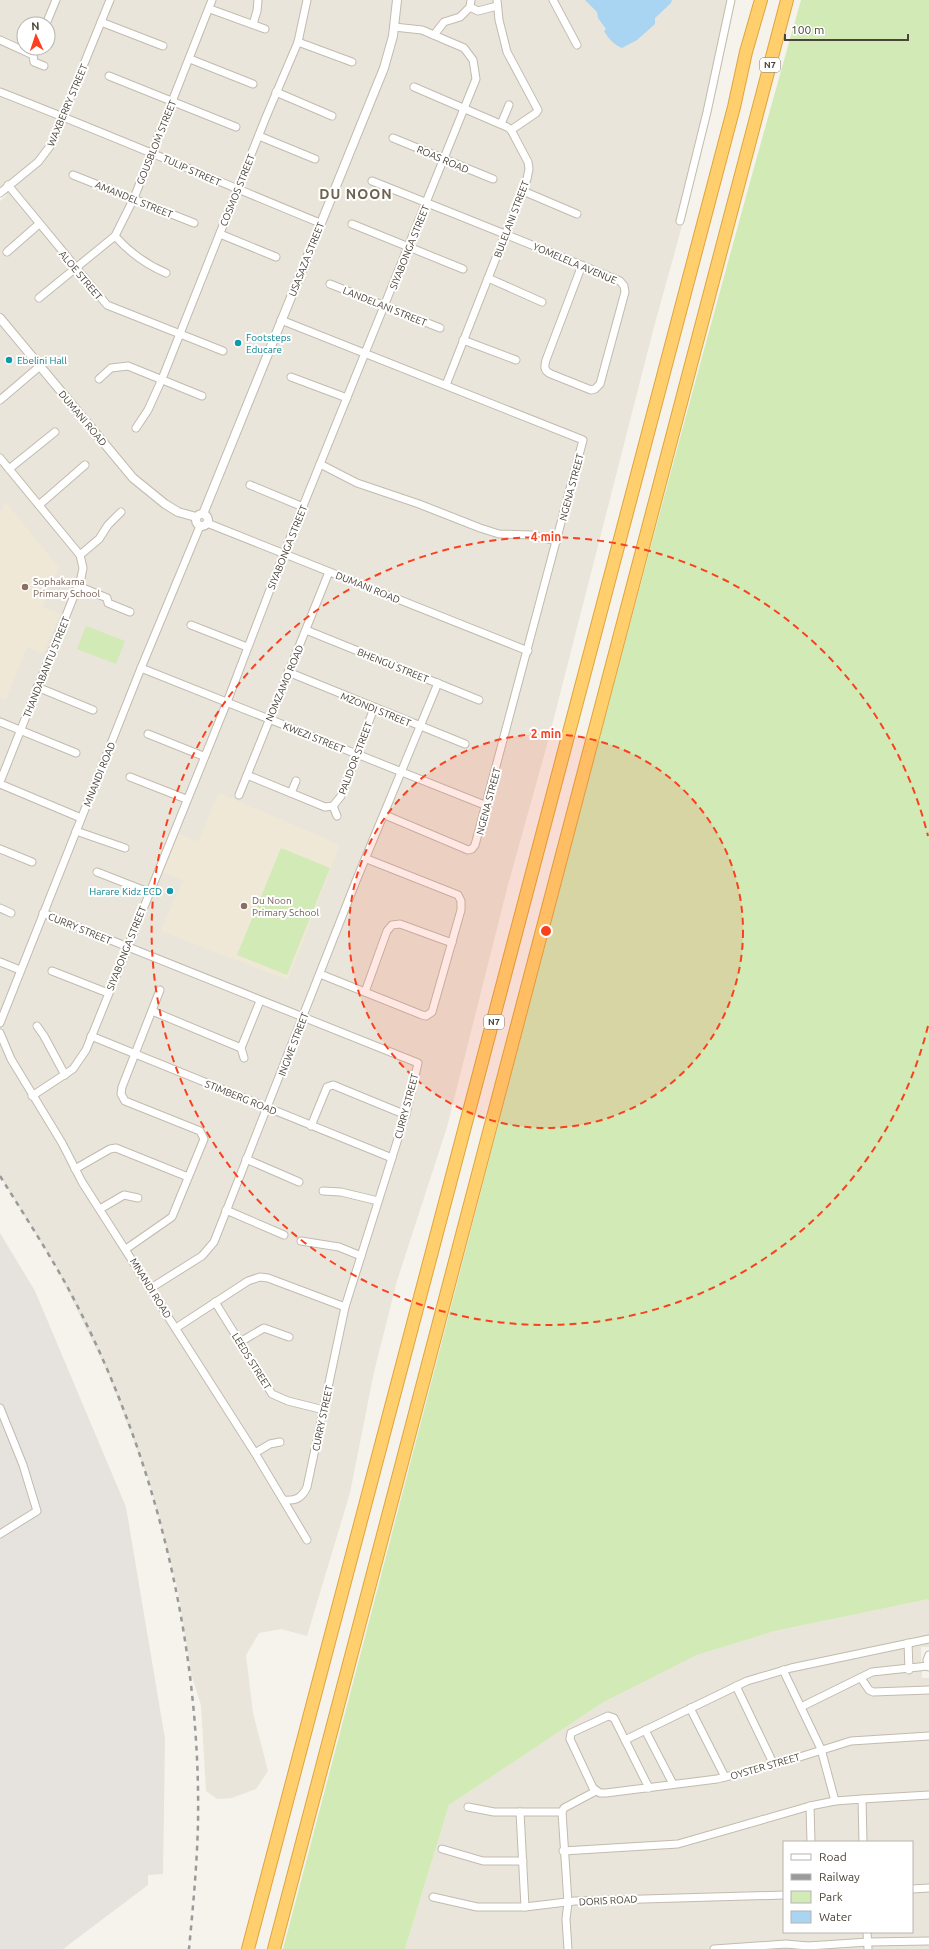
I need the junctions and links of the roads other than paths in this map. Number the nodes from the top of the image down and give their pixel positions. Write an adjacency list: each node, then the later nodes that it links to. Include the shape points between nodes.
1 (56, 0): 16 (street)
2 (110, 0): 17 (street, WAXBERRY STREET)
3 (212, 0): 15 (street, GOUSBLOM STREET)
4 (258, 0): 18 (street, via 258,11)
5 (307, 0): 23 (street, COSMOS STREET)
6 (397, 0): 19 (street, USASAZA STREET)
7 (553, 0): 25 (street)
8 (731, 0): 61 (street)
9 (753, 0): 27 (highway)
10 (761, 0): 27 (highway, N7)
11 (787, 0): 45 (highway, N7)
12 (795, 0): 45 (highway, via 762,122)
13 (497, 3): 14 (street, via 478,11); 44 (street, via 507,52 538,110)
14 (471, 4): 21 (street, via 458,19 444,22)
15 (210, 9): 18 (street); 29 (street, GOUSBLOM STREET)
16 (49, 16)
17 (101, 22): 26 (street); 41 (street, WAXBERRY STREET)
18 (253, 24): 20 (street)
19 (394, 27): 21 (street, SIYABONGA STREET, via 411,27); 63 (street, USASAZA STREET, via 384,68)
20 (265, 29)
21 (434, 35): 39 (street, SIYABONGA STREET, via 464,48 473,60 476,80)
22 (0, 40): 24 (street)
23 (298, 42): 30 (street); 36 (street, COSMOS STREET)
24 (16, 45)
25 (577, 45)
26 (162, 46)
27 (746, 52): 252 (highway, N7, via 734,107 582,690)
28 (35, 56): 31 (street, via 34,62)
29 (190, 59): 33 (street); 37 (street, GOUSBLOM STREET)
30 (352, 62)
31 (44, 66)
32 (109, 76): 37 (street)
33 (253, 84)
34 (414, 87): 39 (street)
35 (0, 92): 41 (street, TULIP STREET)
36 (276, 92): 40 (street); 46 (street, COSMOS STREET)
37 (172, 101): 43 (street); 48 (street, GOUSBLOM STREET)
38 (509, 105): 42 (street)
39 (464, 108): 42 (street); 50 (street, SIYABONGA STREET)
40 (332, 116)
41 (63, 117): 48 (street, TULIP STREET); 54 (street, WAXBERRY STREET, via 45,154)
42 (501, 124): 44 (street)
43 (236, 126)
44 (511, 130): 56 (street, BULELANI STREET, via 529,166 529,174)
45 (753, 130): 253 (highway, N7)
46 (259, 136): 49 (street); 55 (street, COSMOS STREET)
47 (393, 138): 50 (street, ROAS ROAD)
48 (151, 152): 55 (street, TULIP STREET); 58 (street, GOUSBLOM STREET)
49 (315, 159)
50 (443, 160): 52 (street, ROAS ROAD); 59 (street, SIYABONGA STREET)
51 (73, 175): 58 (street, AMANDEL STREET)
52 (493, 180)
53 (372, 181): 59 (street, YOMELELA AVENUE)
54 (8, 186): 57 (street, WAXBERRY STREET); 64 (street, ALOE STREET)
55 (237, 190): 63 (street, TULIP STREET); 66 (street, COSMOS STREET)
56 (522, 191): 60 (street); 67 (street, BULELANI STREET)
57 (0, 193)
58 (134, 198): 62 (street, AMANDEL STREET); 68 (street, GOUSBLOM STREET)
59 (426, 203): 67 (street, YOMELELA AVENUE); 69 (street, SIYABONGA STREET)
60 (577, 214)
61 (680, 221)
62 (194, 223)
63 (320, 223): 82 (street, USASAZA STREET)
64 (39, 224): 70 (street); 73 (street, ALOE STREET)
65 (352, 224): 69 (street)
66 (220, 234): 71 (street); 84 (street, COSMOS STREET)
67 (506, 234): 72 (street, YOMELELA AVENUE); 76 (street, BULELANI STREET)
68 (114, 236): 73 (street, GOUSBLOM STREET); 75 (street, via 146,264)
69 (408, 247): 74 (street); 80 (street, SIYABONGA STREET)
70 (7, 252)
71 (276, 257)
72 (582, 265): 72 (street, YOMELELA AVENUE, via 546,360 545,370 587,390 596,389 600,384 625,289 620,281)
73 (75, 268): 78 (street, GOUSBLOM STREET); 84 (street, ALOE STREET, via 103,301 112,307)
74 (463, 269)
75 (166, 273)
76 (488, 278): 79 (street); 85 (street, BULELANI STREET)
77 (330, 284): 80 (street, LANDELANI STREET)
78 (39, 298)
79 (542, 302)
80 (385, 306): 83 (street, LANDELANI STREET); 87 (street, SIYABONGA STREET)
81 (0, 318): 89 (street, DUMANI ROAD)
82 (281, 320): 87 (street, NGENA STREET); 107 (street, USASAZA STREET)
83 (440, 328)
84 (179, 335): 86 (street, ALOE STREET); 92 (street, COSMOS STREET)
85 (464, 340): 88 (street); 93 (street, BULELANI STREET)
86 (223, 351)
87 (366, 353): 93 (street, NGENA STREET); 95 (street, SIYABONGA STREET)
88 (516, 360)
89 (40, 366): 96 (street); 107 (street, DUMANI ROAD, via 133,478 178,512)
90 (291, 377): 95 (street)
91 (99, 379): 92 (street, via 111,368 121,366 138,369)
92 (162, 379): 94 (street); 97 (street, COSMOS STREET, via 148,410)
93 (446, 385): 109 (street, NGENA STREET, via 583,440)
94 (202, 396)
95 (347, 398): 100 (street, SIYABONGA STREET)
96 (0, 400)
97 (136, 428)
98 (54, 432): 102 (street)
99 (0, 458): 102 (street)
100 (320, 464): 105 (street, SIYABONGA STREET); 109 (street, via 357,483 480,528 499,534 532,535)
101 (85, 465): 104 (street)
102 (9, 470): 104 (street)
103 (250, 485): 105 (street)
104 (39, 505): 111 (street)
105 (303, 507): 110 (street, SIYABONGA STREET)
106 (121, 512): 111 (street, via 100,538)
107 (200, 516): 108 (street, via 207,518)
108 (204, 525): 110 (street, DUMANI ROAD); 119 (street, MNANDI ROAD)
109 (557, 541): 118 (street, NGENA STREET)
110 (284, 553): 112 (street, DUMANI ROAD); 117 (street, SIYABONGA STREET)
111 (80, 555): 113 (street, THANDABANTU STREET, via 82,568)
112 (329, 572): 116 (street, NOMZAMO ROAD); 118 (street, DUMANI ROAD)
113 (78, 586): 114 (street, via 107,598 108,603); 122 (street, THANDABANTU STREET)
114 (130, 612)
115 (191, 625): 117 (street)
116 (306, 630): 120 (street, NOMZAMO ROAD); 121 (street, BHENGU STREET)
117 (247, 647): 124 (street, SIYABONGA STREET)
118 (528, 651): 145 (street, NGENA STREET)
119 (141, 668): 124 (street, KWEZI STREET); 148 (street, MNANDI ROAD)
120 (288, 672): 125 (street, MZONDI STREET); 127 (street, NOMZAMO ROAD)
121 (438, 683): 123 (street, BHENGU STREET); 129 (street, INGWE STREET)
122 (37, 687): 126 (street); 130 (street, THANDABANTU STREET)
123 (479, 700)
124 (226, 702): 127 (street, KWEZI STREET); 135 (street, SIYABONGA STREET)
125 (374, 708): 129 (street, MZONDI STREET); 134 (street, PALIDOR STREET)
126 (93, 710)
127 (269, 719): 134 (street, KWEZI STREET); 137 (street, NOMZAMO ROAD)
128 (0, 722): 130 (street)
129 (421, 727): 132 (street, MZONDI STREET); 136 (street, INGWE STREET)
130 (20, 730): 133 (street); 140 (street, THANDABANTU STREET)
131 (148, 734): 135 (street)
132 (465, 744)
133 (76, 753)
134 (357, 755): 136 (street, KWEZI STREET); 144 (street, PALIDOR STREET, via 341,796)
135 (203, 756): 143 (street, SIYABONGA STREET)
136 (402, 772): 145 (street, KWEZI STREET); 146 (street, INGWE STREET)
137 (247, 775): 141 (street, PALIDOR STREET); 142 (street, NOMZAMO ROAD)
138 (130, 777): 143 (street)
139 (296, 781): 141 (street)
140 (0, 783): 148 (street)
141 (291, 793): 144 (street, PALIDOR STREET, via 325,806)
142 (239, 795)
143 (186, 798): 155 (street, SIYABONGA STREET)
144 (333, 806): 147 (street, PALIDOR STREET)
145 (487, 806): 146 (street, NGENA STREET, via 478,840 474,847 468,850)
146 (385, 815): 152 (street, INGWE STREET)
147 (337, 816)
148 (81, 818): 149 (street, MNANDI ROAD)
149 (76, 830): 151 (street); 158 (street, MNANDI ROAD)
150 (0, 848): 153 (street)
151 (125, 848)
152 (367, 859): 159 (street, via 458,895 462,905); 164 (street, INGWE STREET)
153 (32, 862)
154 (97, 872): 155 (street)
155 (148, 892): 160 (street, SIYABONGA STREET)
156 (0, 908): 157 (street)
157 (11, 913)
158 (43, 913): 160 (street, CURRY STREET); 162 (street, MNANDI ROAD)
159 (452, 944): 166 (street, via 400,924 392,925); 166 (street, via 430,1015 422,1015)
160 (126, 947): 167 (street, SIYABONGA STREET); 168 (street, CURRY STREET)
161 (0, 962): 162 (street)
162 (20, 970): 171 (street, MNANDI ROAD)
163 (52, 971): 167 (street)
164 (320, 974): 166 (street); 170 (street, INGWE STREET)
165 (160, 990): 169 (street)
166 (364, 992)
167 (108, 993): 174 (street, SIYABONGA STREET)
168 (260, 1001): 170 (street, CURRY STREET); 175 (street)
169 (152, 1011): 175 (street); 176 (street)
170 (303, 1018): 180 (street, INGWE STREET); 181 (street, CURRY STREET, via 418,1063)
171 (0, 1023)
172 (37, 1026): 178 (street)
173 (0, 1033): 179 (street, MNANDI ROAD, via 10,1059)
174 (91, 1036): 176 (street, STIMBERG ROAD); 178 (street, SIYABONGA STREET, via 80,1060)
175 (241, 1048): 177 (street)
176 (135, 1054): 180 (street, STIMBERG ROAD); 186 (street, via 120,1091 122,1098 200,1131 203,1136 203,1143)
177 (244, 1058)
178 (65, 1075): 179 (street, SIYABONGA STREET)
179 (32, 1096): 185 (street, MNANDI ROAD)
180 (268, 1107): 182 (street, STIMBERG ROAD); 184 (street, INGWE STREET)
181 (406, 1115): 182 (street, via 333,1085 327,1087); 183 (street, CURRY STREET)
182 (311, 1126): 183 (street, STIMBERG ROAD)
183 (392, 1158): 190 (street, CURRY STREET)
184 (246, 1159): 187 (street); 192 (street, INGWE STREET)
185 (75, 1169): 186 (street, via 116,1148); 191 (street, MNANDI ROAD)
186 (188, 1177): 195 (street, via 170,1220)
187 (300, 1182)
188 (323, 1191): 190 (street, via 341,1192)
189 (138, 1198): 191 (street, via 124,1195)
190 (378, 1201): 196 (street, CURRY STREET)
191 (100, 1209): 195 (street, MNANDI ROAD)
192 (226, 1210): 193 (street); 197 (street, INGWE STREET, via 208,1251)
193 (284, 1235)
194 (301, 1241): 196 (street, via 339,1247)
195 (126, 1249): 197 (street, MNANDI ROAD)
196 (361, 1256): 199 (street, CURRY STREET)
197 (150, 1288): 200 (street, MNANDI ROAD)
198 (215, 1302): 199 (street, via 248,1281 260,1277); 200 (street); 202 (street, LEEDS STREET)
199 (345, 1307): 204 (street, CURRY STREET)
200 (176, 1328): 206 (street, MNANDI ROAD)
201 (289, 1337): 202 (street, via 264,1328)
202 (240, 1342): 204 (street, LEEDS STREET, via 272,1394)
203 (0, 1408): 208 (street, via 23,1465 37,1511)
204 (324, 1410): 207 (street, CURRY STREET, via 308,1487 305,1493 296,1499)
205 (280, 1442): 206 (street, via 270,1444)
206 (255, 1453): 207 (street, MNANDI ROAD)
207 (284, 1500): 209 (street, MNANDI ROAD)
208 (0, 1534)
209 (307, 1540)
210 (929, 1639): 211 (street)
211 (908, 1643): 214 (street); 215 (street)
212 (929, 1655): 213 (street)
213 (929, 1667): 215 (street)
214 (783, 1670): 217 (street); 219 (street)
215 (909, 1670): 216 (street, via 877,1672)
216 (861, 1678): 218 (street, via 873,1692); 219 (street)
217 (736, 1686): 220 (street); 225 (street)
218 (929, 1690)
219 (801, 1707): 224 (street)
220 (690, 1708): 221 (street); 226 (street)
221 (645, 1730): 223 (street); 227 (street)
222 (929, 1736): 224 (street, OYSTER STREET, via 856,1740)
223 (625, 1740): 228 (street); 229 (street, via 611,1716 571,1733 570,1739)
224 (822, 1749): 225 (street, OYSTER STREET); 232 (street)
225 (774, 1765): 226 (street, OYSTER STREET)
226 (725, 1777): 227 (street, OYSTER STREET)
227 (673, 1784): 228 (street, OYSTER STREET)
228 (649, 1788): 229 (street, OYSTER STREET)
229 (598, 1792): 236 (street, OYSTER STREET, via 564,1808)
230 (929, 1795): 231 (street)
231 (862, 1800): 232 (street); 238 (street)
232 (836, 1801): 233 (street)
233 (810, 1806): 237 (street); 240 (street, via 678,1844)
234 (468, 1807): 235 (street, via 494,1812)
235 (520, 1812): 236 (street); 241 (street)
236 (562, 1812): 240 (street)
237 (811, 1841)
238 (863, 1841)
239 (442, 1849): 241 (street, via 482,1861)
240 (563, 1851): 246 (street)
241 (523, 1861): 247 (street)
242 (929, 1888): 243 (street)
243 (913, 1889)
244 (783, 1895): 246 (street, DORIS ROAD)
245 (433, 1897): 247 (street, DORIS ROAD, via 466,1906)
246 (568, 1903): 247 (street, DORIS ROAD); 254 (street)
247 (525, 1907)
248 (867, 1933): 250 (street)
249 (929, 1942): 251 (street)
250 (868, 1946): 251 (street); 255 (street, via 786,1944)
251 (919, 1946)
252 (248, 1949)
253 (274, 1949)
254 (568, 1949)
255 (714, 1949)

